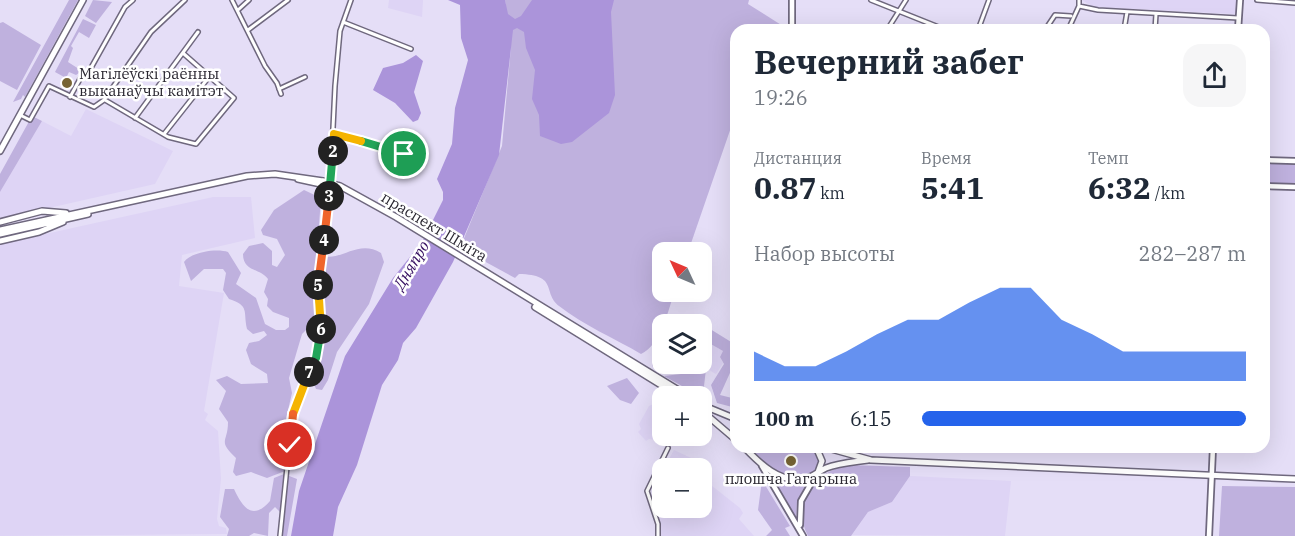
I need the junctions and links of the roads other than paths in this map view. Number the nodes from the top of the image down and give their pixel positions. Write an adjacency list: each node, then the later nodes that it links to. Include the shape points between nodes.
1 (83, 0): 43 (main road)
2 (133, 0): 41 (street)
3 (185, 0): 42 (street, via 144,40)
4 (232, 0): 17 (street)
5 (249, 0): 17 (street)
6 (288, 0): 33 (street)
7 (351, 0): 23 (street)
8 (792, 0): 24 (main road)
9 (872, 0): 18 (street)
10 (906, 0): 18 (street)
11 (989, 0): 27 (street)
12 (1079, 0): 16 (street)
13 (1240, 0): 22 (main road)
14 (1257, 0): 15 (street)
15 (1295, 3)
16 (1079, 6): 19 (street); 29 (street)
17 (238, 10): 33 (street)
18 (898, 12): 25 (street); 26 (street)
19 (1127, 12): 20 (street); 30 (street)
20 (1156, 13): 22 (street); 31 (street)
21 (1071, 16): 28 (street, via 1056,15)
22 (1238, 18): 32 (main road)
23 (343, 22): 35 (street); 46 (street)
24 (792, 24)
25 (891, 24)
26 (930, 24)
27 (980, 24)
28 (1049, 24)
29 (1071, 24)
30 (1125, 24)
31 (1155, 24)
32 (1238, 24)
33 (248, 30): 39 (street)
34 (198, 32): 36 (street)
35 (411, 49)
36 (184, 54): 37 (street); 44 (street)
37 (209, 77): 45 (street); 45 (street, via 234,98 196,144)
38 (305, 77): 39 (street)
39 (279, 89): 40 (street)
40 (280, 94)
41 (70, 97): 42 (street, via 94,107); 43 (street, via 49,86 30,120)
42 (104, 100): 44 (street)
43 (20, 115): 47 (main road)
44 (135, 118): 45 (street)
45 (164, 134)
46 (334, 134): 48 (street); 75 (street, via 317,292 321,325 316,358 293,408)
47 (0, 151)
48 (419, 158)
49 (1270, 160): 50 (main road)
50 (1295, 161)
51 (1270, 186): 52 (main road)
52 (1295, 187)
53 (70, 216): 54 (main road, via 42,211); 55 (main road, праспект Шміта); 56 (main road, via 50,229); 57 (main road, праспект Шміта, bridge, via 255,175 293,175 339,188)
54 (0, 222)
55 (0, 232)
56 (0, 241)
57 (512, 291): 58 (main road, праспект Шміта); 59 (main road, праспект Шміта)
58 (663, 386)
59 (671, 386)
60 (712, 409): 61 (main road)
61 (730, 417)
62 (712, 420): 63 (main road)
63 (730, 435)
64 (668, 448): 76 (street, via 646,491 658,524)
65 (750, 453): 70 (main road)
66 (819, 453): 71 (main road, via 822,461)
67 (847, 453): 69 (main road)
68 (1214, 453): 72 (main road)
69 (870, 459): 71 (main road); 72 (main road)
70 (761, 465): 71 (main road, via 789,479 805,479); 74 (main road)
71 (817, 473): 74 (main road, via 798,509)
72 (1212, 475): 73 (main road); 77 (main road)
73 (1295, 479)
74 (802, 533)
75 (280, 536)
76 (658, 536)
77 (1209, 536)

